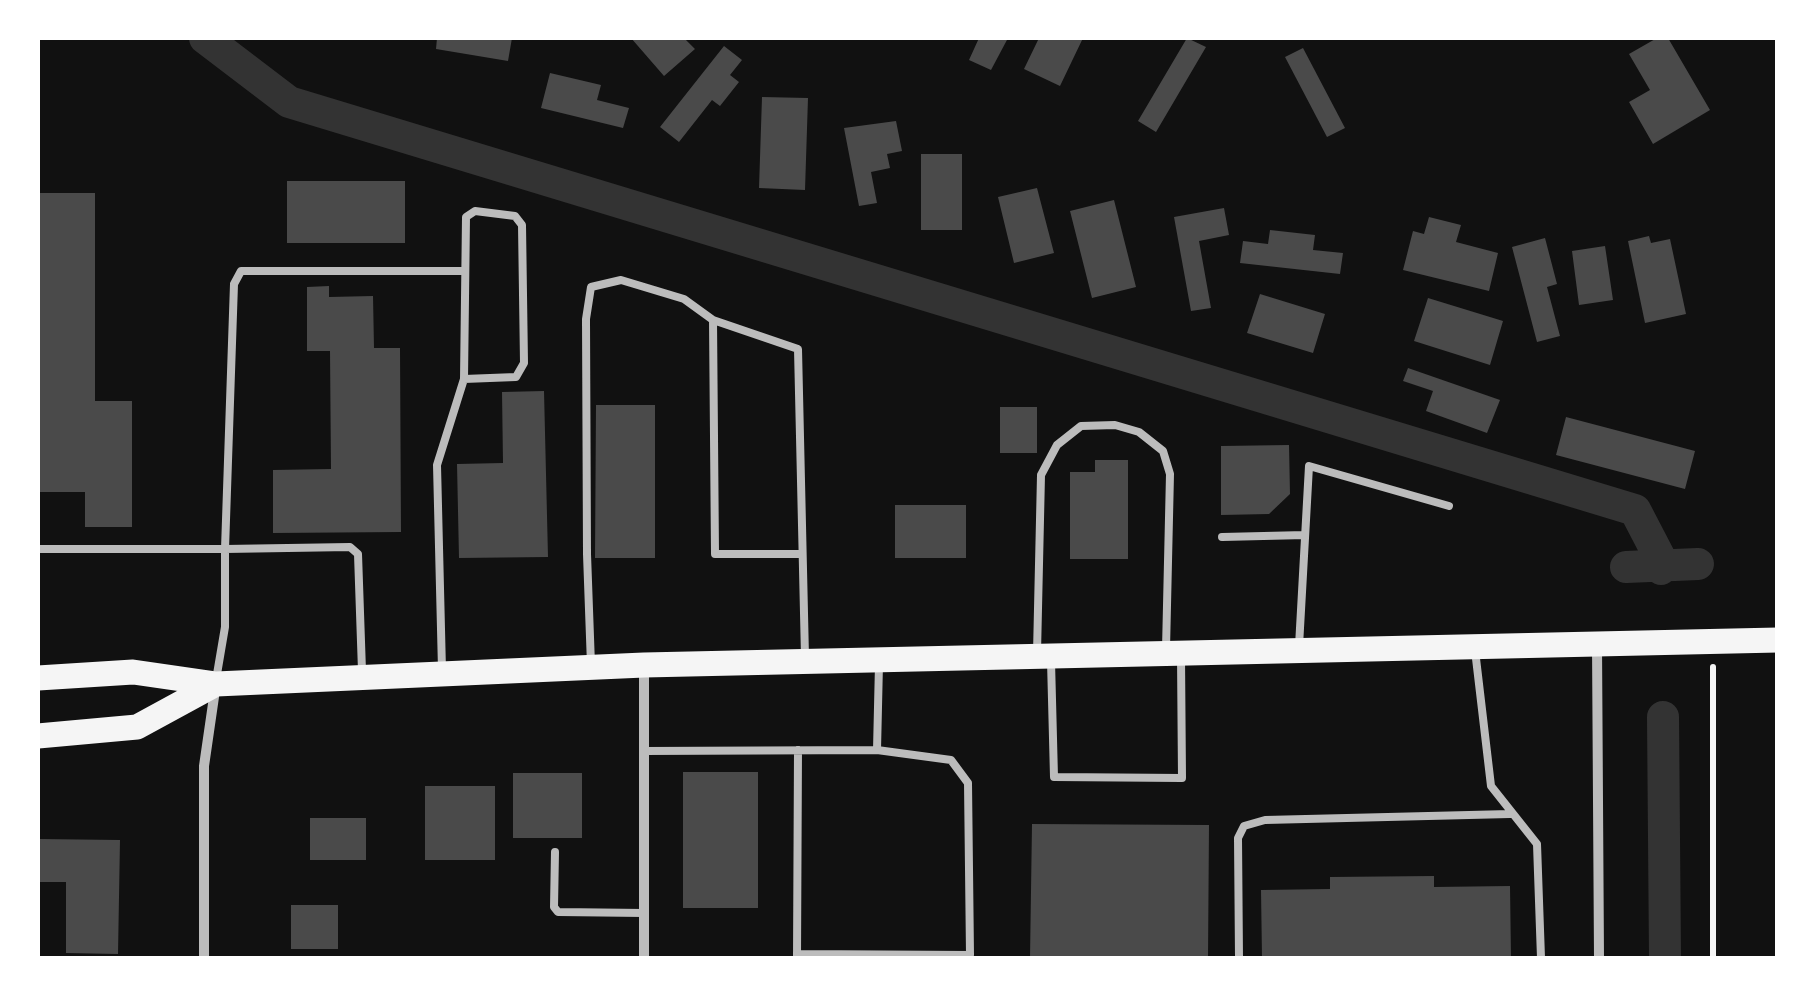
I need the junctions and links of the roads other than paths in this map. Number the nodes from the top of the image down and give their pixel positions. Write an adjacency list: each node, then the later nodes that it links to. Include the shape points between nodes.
1 (465, 270): 3 (lane); 3 (lane, via 466,217 475,210 514,216 522,225 524,363 516,377); 8 (lane, via 242,271 234,284)
2 (712, 320): 9 (lane, via 798,349); 9 (lane, via 715,554); 19 (lane, via 684,300 621,280 591,287)
3 (464, 379): 20 (lane, via 437,466)
4 (1449, 506): 5 (lane, via 1309,466)
5 (1305, 535): 6 (lane); 13 (lane)
6 (1222, 537)
7 (38, 549): 8 (lane)
8 (226, 549): 22 (lane, via 350,548 358,554); 23 (lane)
9 (802, 554): 17 (lane)
10 (1778, 640): 11 (main road)
11 (1597, 643): 12 (main road); 36 (street)
12 (1474, 646): 13 (main road); 28 (lane, via 1490,786)
13 (1299, 650): 14 (main road)
14 (1174, 653): 15 (main road); 15 (lane, via 1182,778 1054,777); 15 (lane, via 1170,474 1163,451 1139,432 1115,425 1080,426 1057,444 1041,474)
15 (1044, 656): 16 (main road)
16 (879, 660): 17 (main road); 26 (lane)
17 (805, 662): 18 (main road)
18 (644, 665): 19 (main road); 27 (street)
19 (591, 668): 20 (main road)
20 (442, 674): 22 (main road)
21 (38, 678): 23 (main road, via 133,672)
22 (362, 678): 23 (main road)
23 (216, 684): 24 (main road, via 137,727); 32 (street, via 204,766)
24 (38, 736)
25 (798, 750): 26 (lane); 27 (lane); 31 (lane)
26 (877, 750): 31 (lane, via 951,760 968,783 970,956)
27 (644, 752): 30 (street)
28 (1510, 814): 34 (lane, via 1265,820 1244,826 1238,838); 35 (lane, via 1536,844)
29 (555, 852): 30 (lane, via 558,912)
30 (644, 913): 33 (street)
31 (796, 956)
32 (204, 958)
33 (644, 958)
34 (1240, 958)
35 (1541, 958)
36 (1599, 958)

